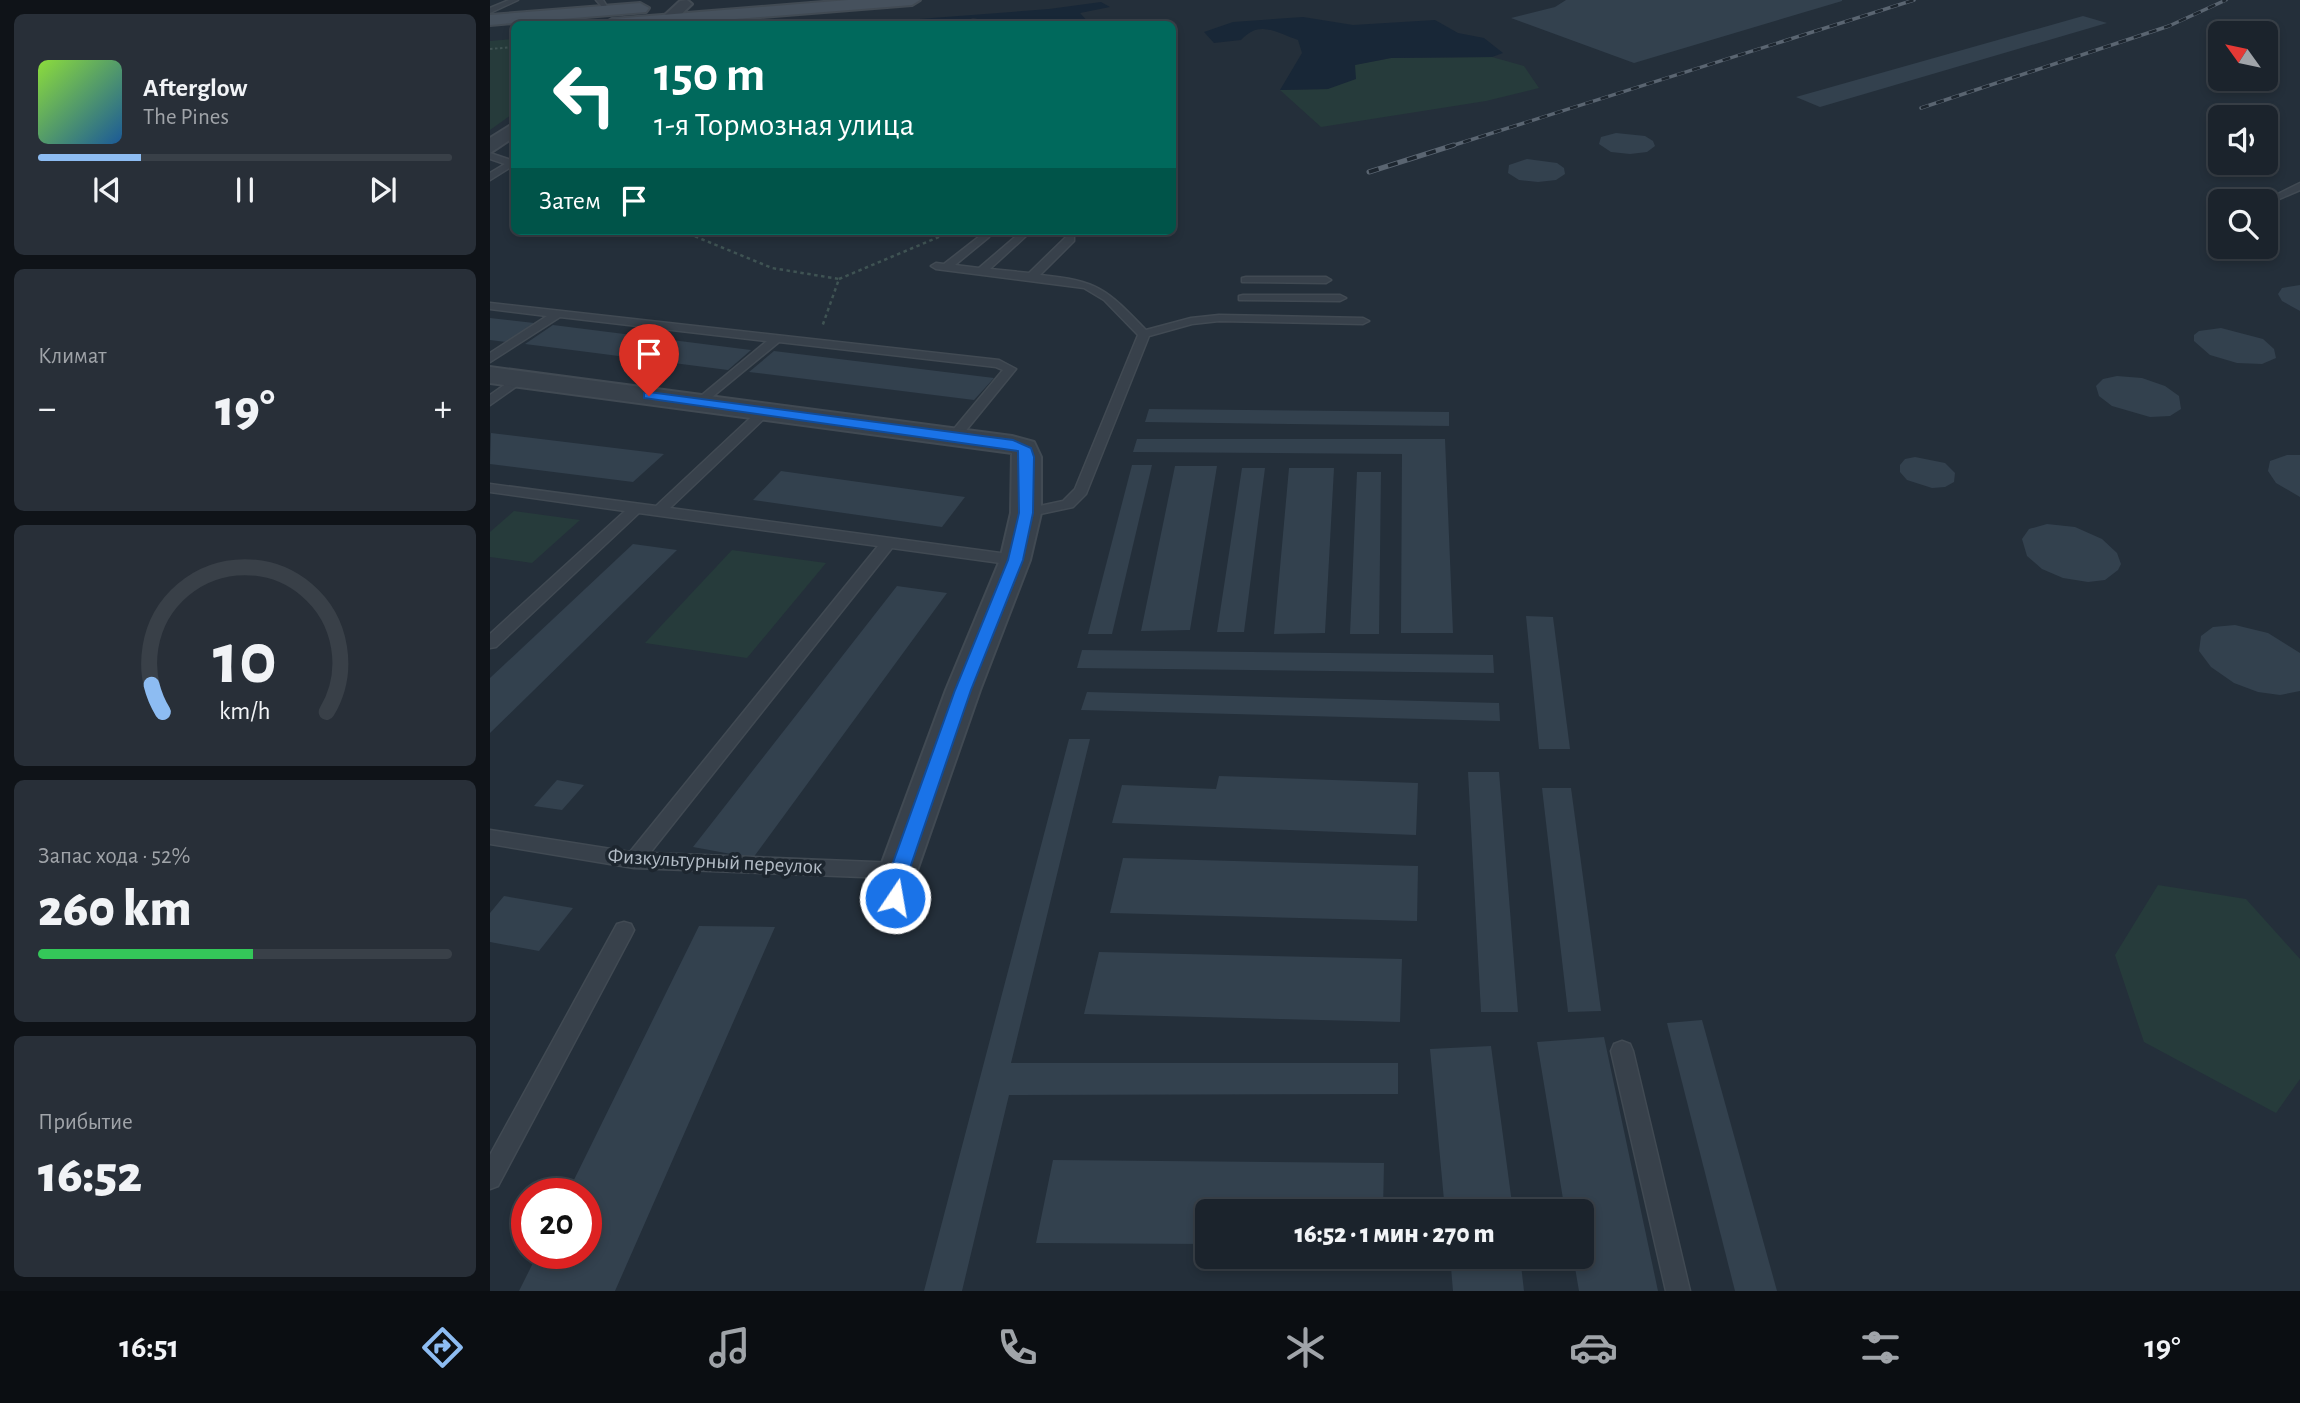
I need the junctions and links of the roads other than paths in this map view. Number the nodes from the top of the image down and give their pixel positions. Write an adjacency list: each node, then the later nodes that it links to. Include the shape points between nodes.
1 (515, 0): 5 (lane)
2 (739, 0): 4 (main road)
3 (912, 0): 7 (main road)
4 (685, 4): 6 (main road); 10 (street)
5 (490, 11)
6 (606, 12): 8 (main road); 9 (main road)
7 (806, 19): 11 (main road)
8 (490, 20)
9 (659, 21)
10 (666, 21)
11 (712, 21)
12 (511, 32): 13 (main road)
13 (490, 34)
14 (511, 131): 15 (street)
15 (490, 146)
16 (490, 156): 17 (lane)
17 (511, 161)
18 (511, 163): 19 (lane)
19 (490, 177)
20 (2300, 186): 21 (lane)
21 (2279, 196)
22 (985, 235): 25 (lane, via 941,267)
23 (1021, 235): 25 (lane)
24 (1070, 239): 26 (lane)
25 (980, 272): 26 (lane)
26 (1030, 279): 34 (lane, via 1088,286 1108,298)
27 (1326, 281): 28 (lane, via 1247,275)
28 (1243, 298): 29 (lane); 32 (lane)
29 (1340, 298)
30 (490, 306): 31 (lane)
31 (556, 314): 35 (lane); 36 (lane)
32 (1241, 318): 33 (lane); 34 (lane, via 1191,321)
33 (1363, 321)
34 (1144, 334): 48 (lane, via 1081,491 1068,504)
35 (775, 340): 40 (lane); 42 (lane, via 999,364 1010,369)
36 (490, 358)
37 (490, 375): 38 (street)
38 (520, 379): 39 (lane); 40 (street)
39 (490, 401)
40 (700, 403): 41 (street)
41 (766, 410): 42 (street); 47 (lane)
42 (954, 436): 48 (street, via 1024,448)
43 (490, 488): 44 (lane)
44 (505, 490): 45 (lane); 46 (lane)
45 (490, 503)
46 (636, 508): 47 (lane); 51 (lane)
47 (660, 510): 49 (lane)
48 (1026, 513): 50 (street)
49 (888, 542): 50 (lane); 53 (lane)
50 (1015, 560): 54 (street, via 963,690)
51 (494, 636)
52 (490, 837): 53 (lane, Физкультурный переулок)
53 (634, 860): 54 (lane, Физкультурный переулок)
54 (900, 871): 55 (lane)
55 (890, 925)
56 (624, 930): 58 (lane)
57 (1622, 1051): 59 (lane)
58 (490, 1178)
59 (1678, 1291)

